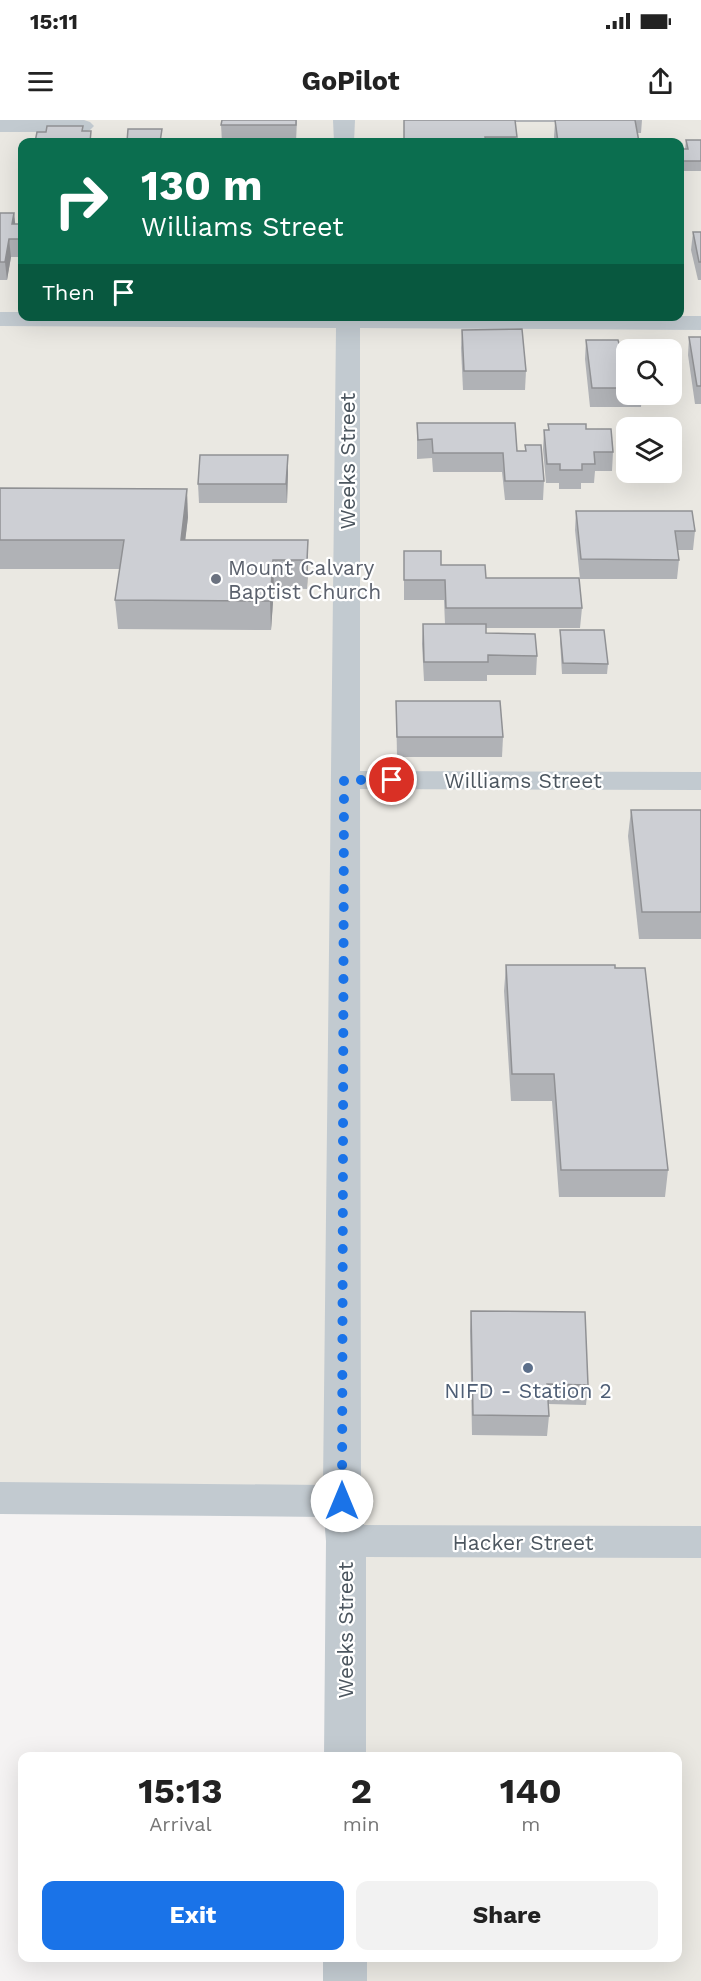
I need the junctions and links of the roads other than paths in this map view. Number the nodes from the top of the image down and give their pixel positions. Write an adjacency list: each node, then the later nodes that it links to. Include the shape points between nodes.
1 (344, 120): 4 (street)
2 (0, 126): 3 (street)
3 (83, 126)
4 (344, 138)
5 (0, 319): 6 (street)
6 (18, 319)
7 (348, 321): 10 (street, Weeks Street)
8 (466, 321): 9 (street)
9 (701, 323)
10 (344, 780): 11 (street, Williams Street); 13 (street, Weeks Street)
11 (701, 781)
12 (0, 1498): 13 (street)
13 (342, 1501): 14 (street, Weeks Street)
14 (346, 1541): 15 (street, Hacker Street); 16 (street, Weeks Street)
15 (701, 1542)
16 (345, 1752)
17 (345, 1962): 18 (street)
18 (345, 1981)

